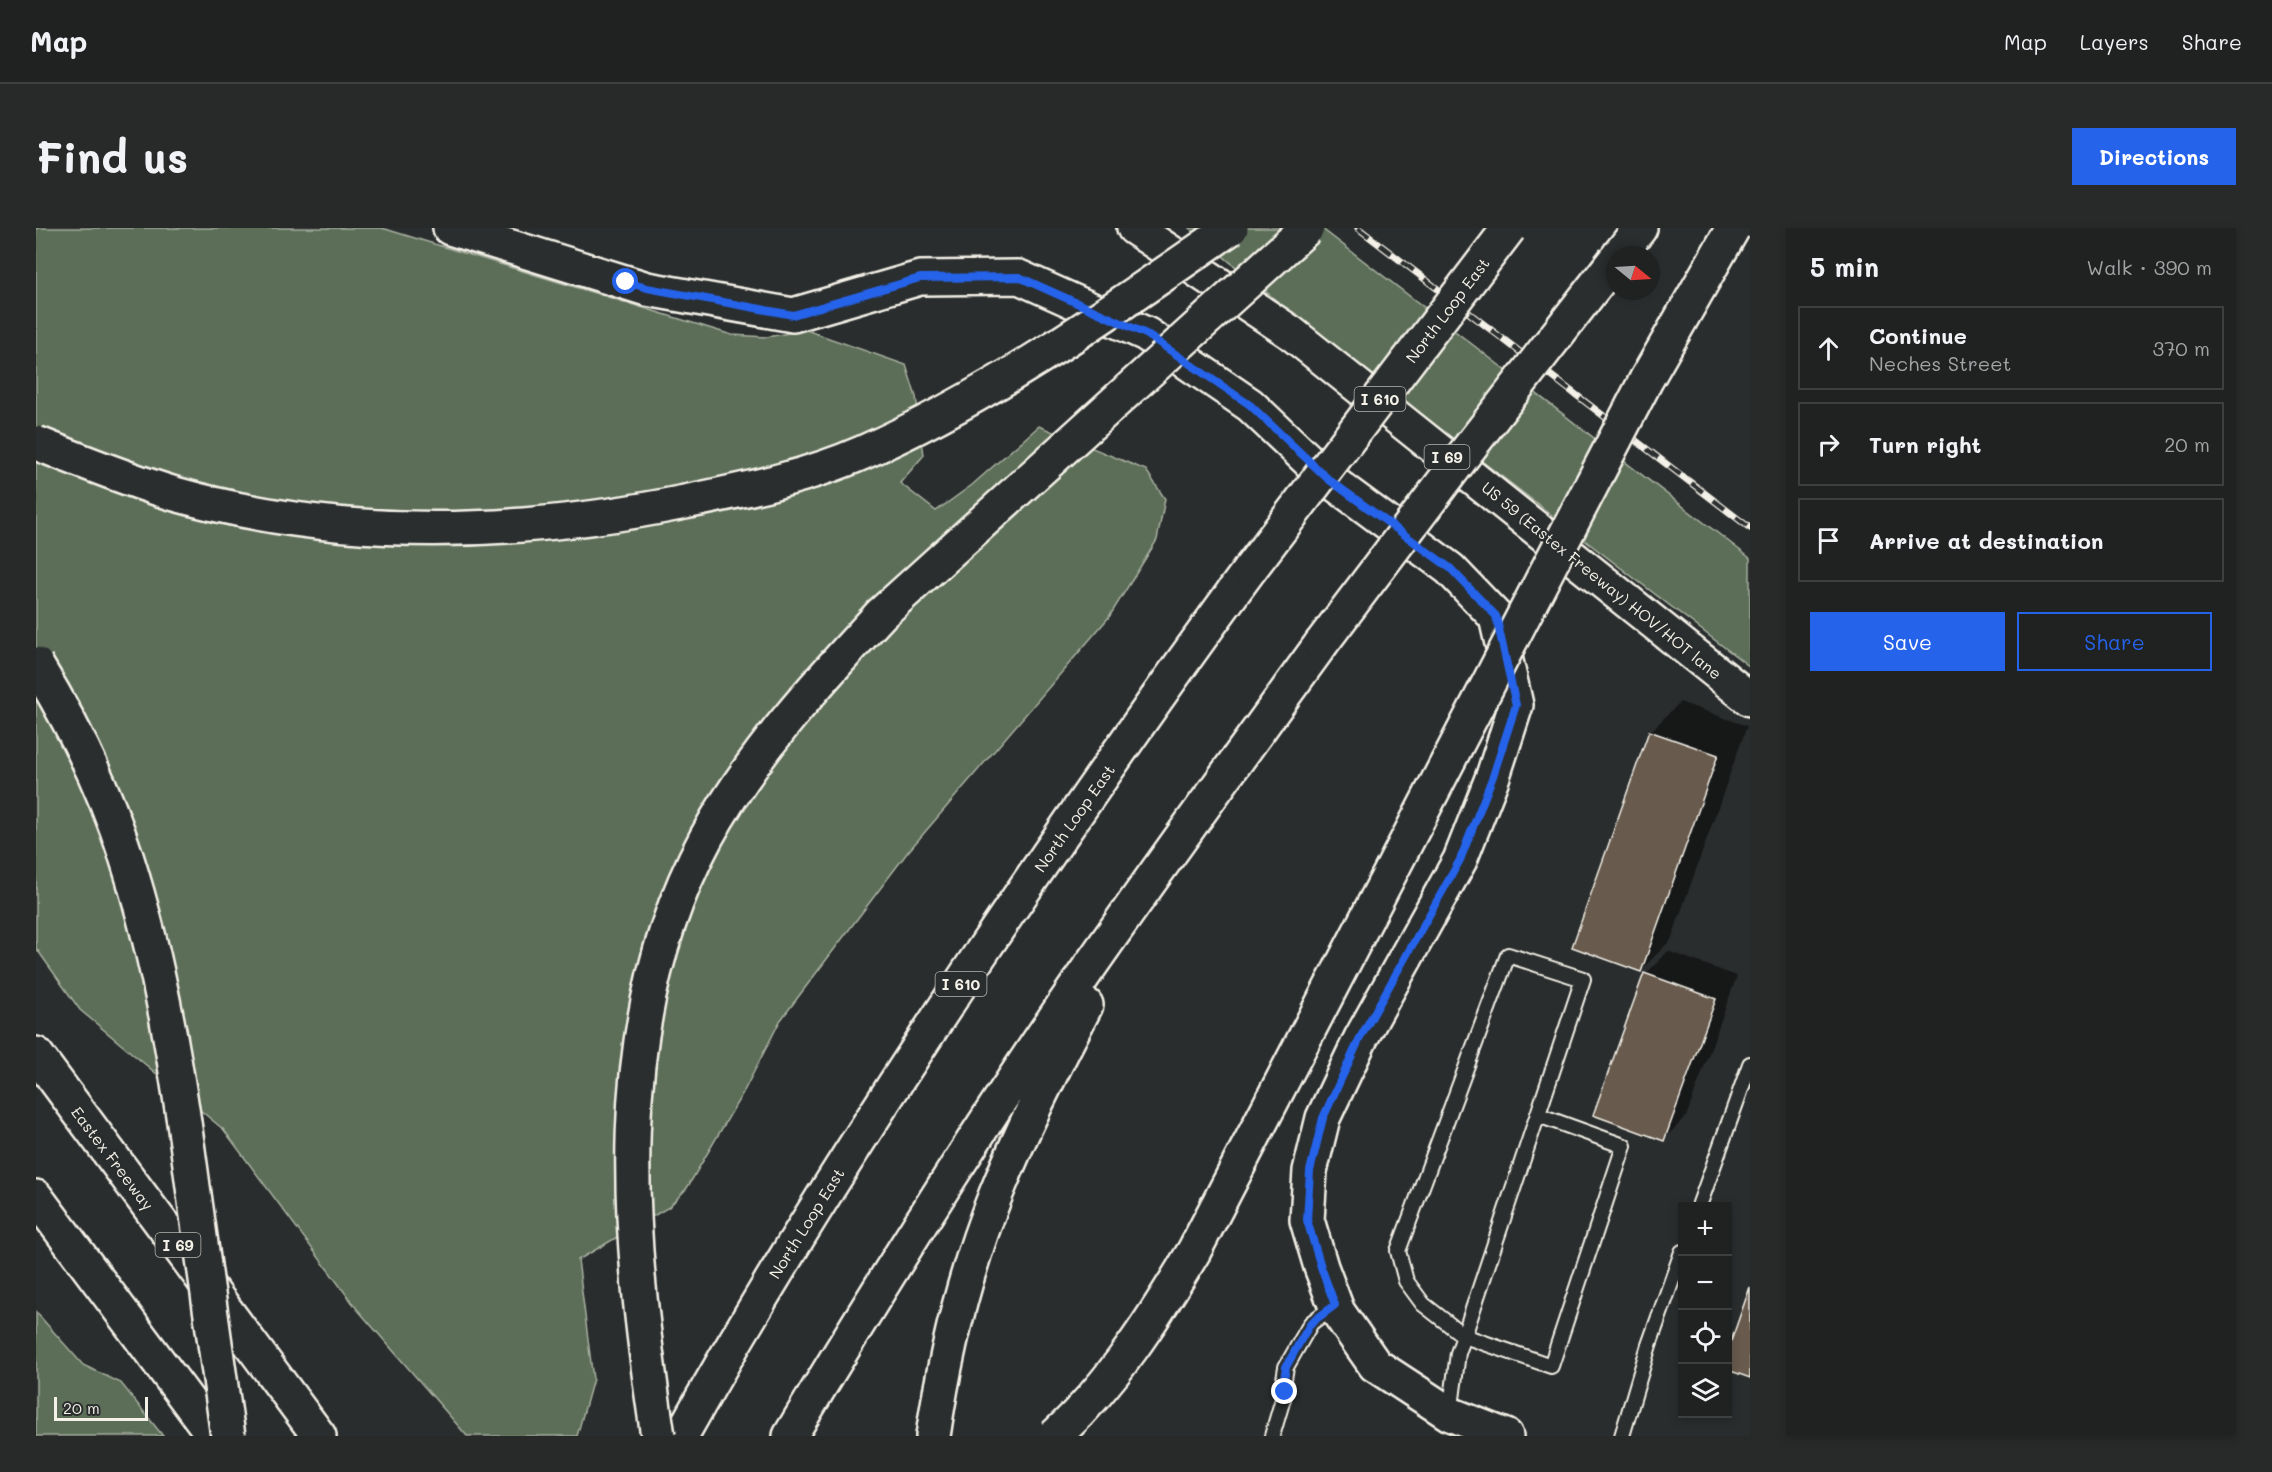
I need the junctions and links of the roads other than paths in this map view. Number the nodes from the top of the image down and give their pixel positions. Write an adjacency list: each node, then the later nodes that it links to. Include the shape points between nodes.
1 (450, 228): 20 (main road, via 647,288 793,315 920,278 1019,277 1146,334 1250,405 1328,479 1450,568 1496,616 1516,705 1493,776 1460,860 1360,1038 1323,1118 1310,1171 1307,1220)
2 (1134, 228): 12 (main road, US 59 (Eastex Freeway) HOV/HOT lane / I 69, via 1290,332)
3 (1231, 228): 10 (main road, bridge, via 1090,324 966,401 860,454 763,484 634,512 508,527 446,529 308,520 177,494 107,472)
4 (1307, 228): 27 (main road, bridge, via 881,614 780,729 706,838 658,952 636,1077 633,1212 643,1332)
5 (1509, 228): 23 (main road, North Loop East / I 610, bridge, via 1250,569 1046,857 794,1240)
6 (1640, 228): 8 (main road)
7 (1733, 228): 30 (main road, bridge, via 1646,380 1194,1251 1126,1356)
8 (1626, 246)
9 (1606, 272): 13 (main road, bridge, via 1321,644)
10 (36, 443)
11 (36, 664): 25 (main road, bridge, via 102,792 141,906 181,1101)
12 (1750, 699)
13 (1197, 816): 28 (main road, via 980,1131 867,1306); 29 (main road, via 1080,1016 996,1194 972,1259 955,1322)
14 (36, 1054): 26 (main road, Eastex Freeway / I 69)
15 (1750, 1065): 18 (lane)
16 (1538, 1115): 21 (lane); 21 (lane, via 1624,1146 1551,1366); 21 (lane, via 1583,979 1508,954 1398,1251 1412,1289 1424,1304)
17 (36, 1197): 24 (main road)
18 (1700, 1202)
19 (1682, 1256): 33 (lane)
20 (1335, 1305): 22 (main road, via 1375,1365); 31 (lane, via 1311,1323 1286,1367 1285,1392)
21 (1464, 1336): 22 (lane)
22 (1450, 1414): 32 (main road)
23 (687, 1425)
24 (214, 1436)
25 (228, 1436)
26 (319, 1436)
27 (658, 1436)
28 (790, 1436)
29 (933, 1436)
30 (1055, 1436)
31 (1272, 1436)
32 (1506, 1436)
33 (1622, 1436)

